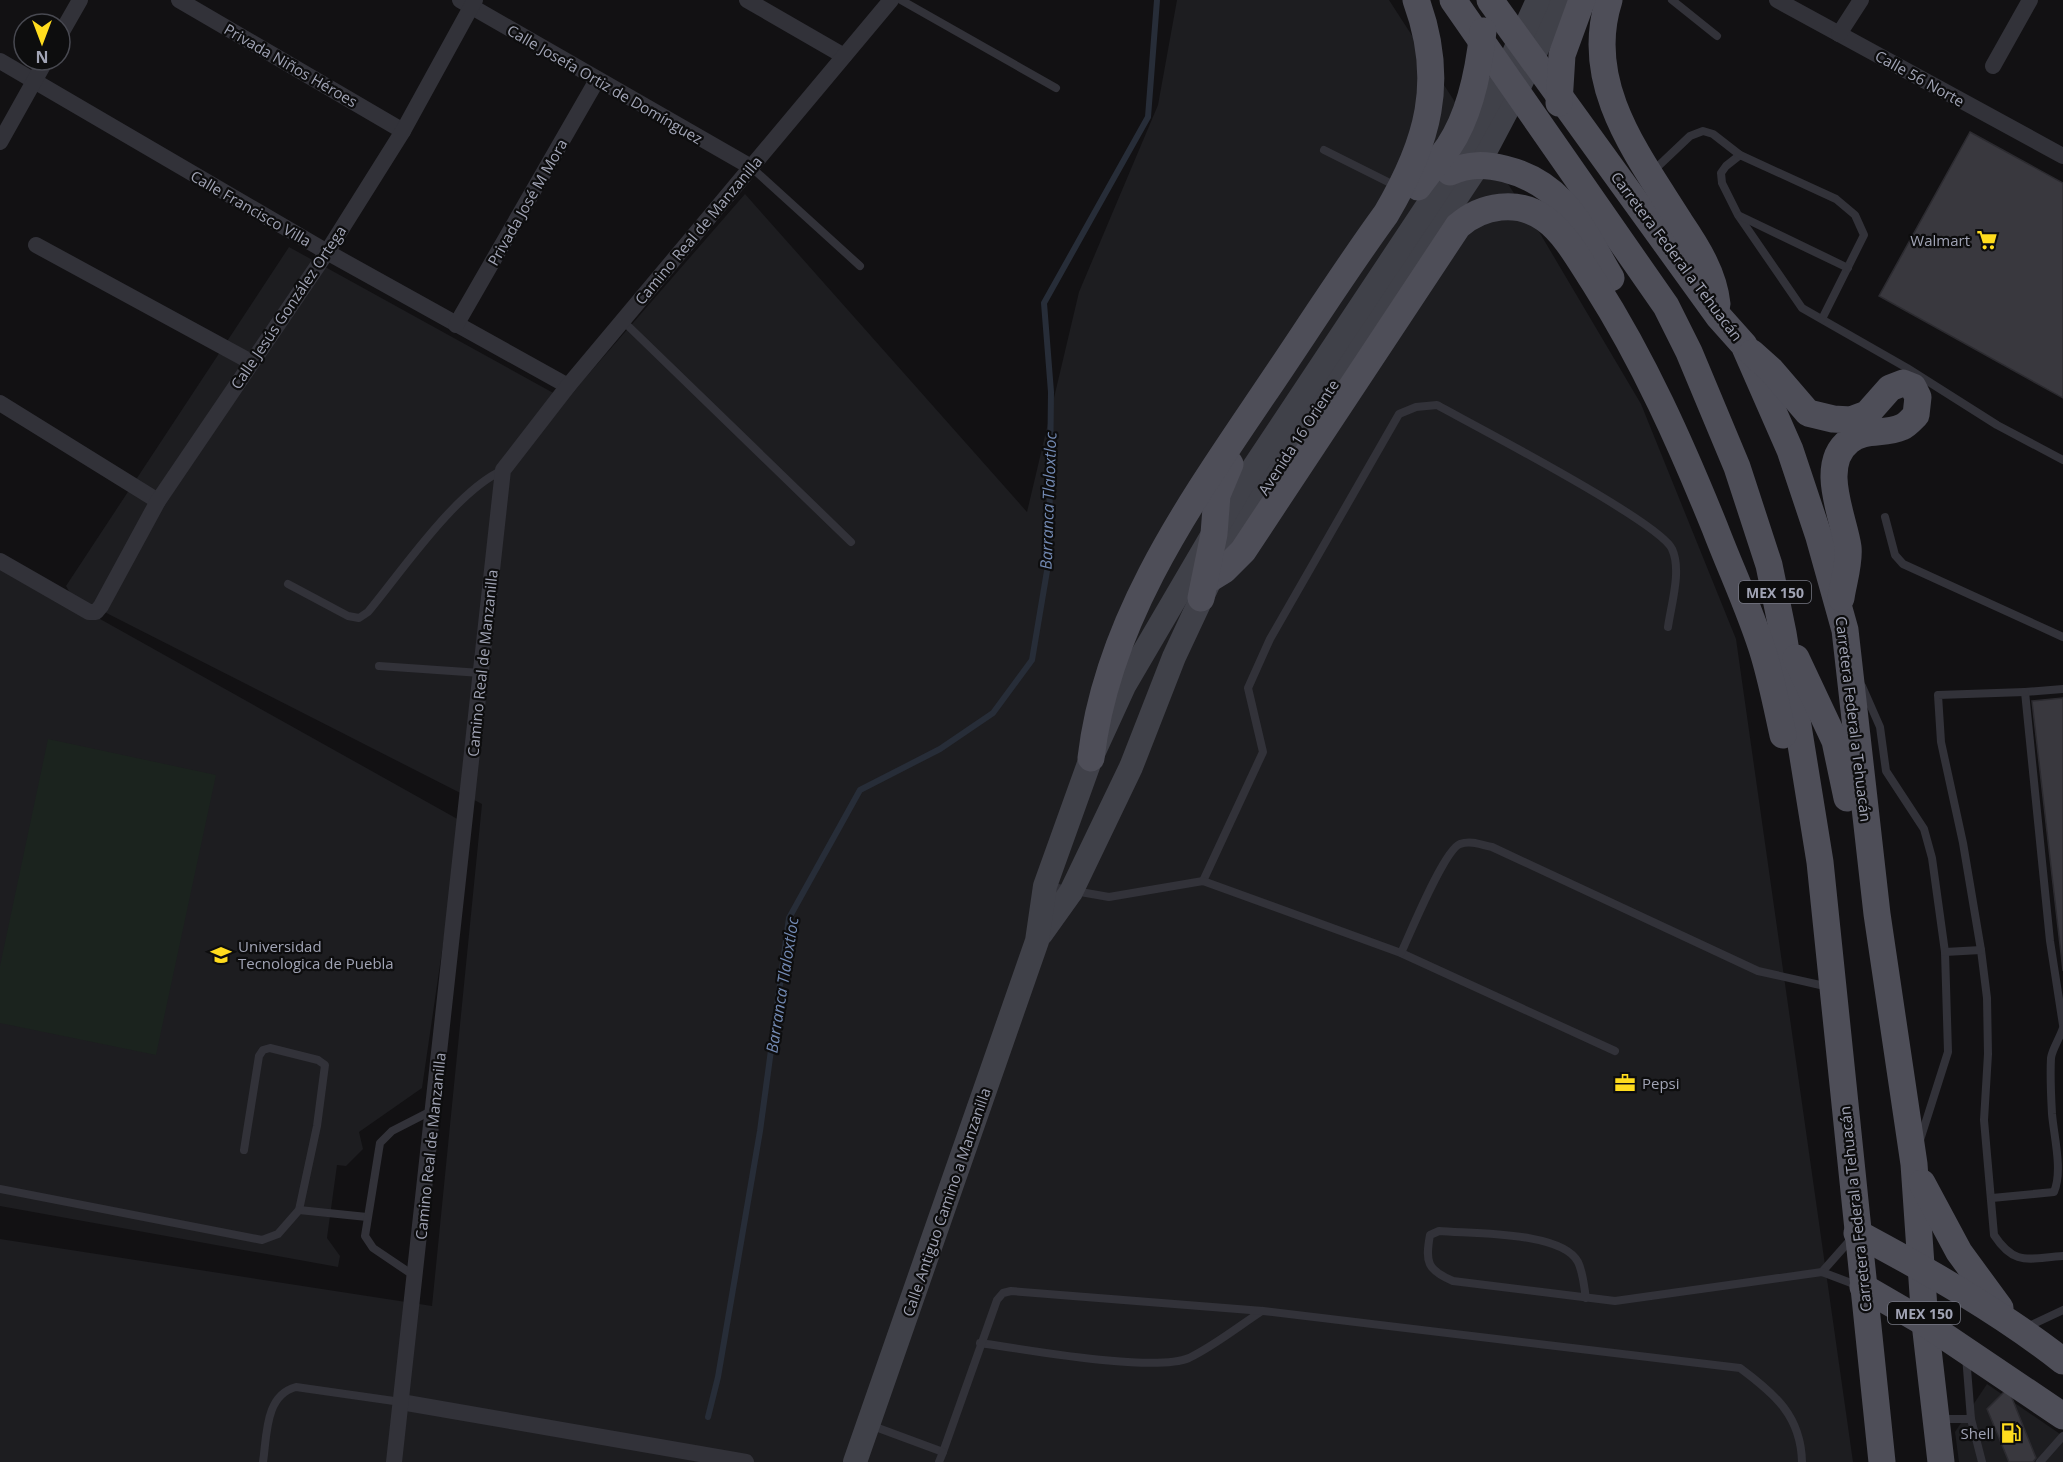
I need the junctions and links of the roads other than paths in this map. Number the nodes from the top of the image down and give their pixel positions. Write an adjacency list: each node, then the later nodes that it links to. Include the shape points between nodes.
1 (80, 0): 19 (street)
2 (179, 0): 33 (street, Privada Niños Héroes)
3 (747, 0): 24 (street)
4 (891, 0): 24 (street, Camino Real de Manzanilla)
5 (901, 0): 31 (lane)
6 (1416, 0): 43 (main road, via 1426,34 1430,99 1422,145)
7 (1453, 0): 22 (main road, MEX 150)
8 (1484, 0): 22 (main road)
9 (1490, 0): 23 (main road, MEX 150)
10 (1538, 0): 23 (main road, Avenida 16 Oriente)
11 (1560, 0): 23 (main road, Avenida 16 Oriente)
12 (1582, 0): 32 (main road, via 1562,55)
13 (1609, 0): 42 (main road, via 1602,46 1605,80 1616,114)
14 (1672, 0): 21 (lane)
15 (1777, 0): 20 (street, Calle 56 Norte)
16 (1861, 0): 20 (street)
17 (2030, 0): 26 (street)
18 (469, 2): 28 (street, Calle Josefa Ortiz de Domínguez); 33 (street, Calle Jesús González Ortega)
19 (72, 14)
20 (1839, 34): 36 (street, Calle 56 Norte)
21 (1717, 36)
22 (1482, 41): 30 (main road, MEX 150); 61 (main road, via 1471,94 1449,146 1236,453 1217,495)
23 (1527, 49): 30 (main road, Avenida 16 Oriente); 32 (main road, Carretera Federal a Tehuacán / MEX 150)
24 (844, 56): 39 (street, Camino Real de Manzanilla)
25 (0, 61): 29 (street, Calle Francisco Villa)
26 (1993, 66)
27 (39, 72): 29 (street)
28 (597, 80): 39 (street, Calle Josefa Ortiz de Domínguez); 52 (street, Privada José M Mora)
29 (33, 81): 34 (street); 46 (street, Calle Francisco Villa)
30 (1511, 82): 38 (main road, Avenida 16 Oriente); 40 (main road, Carretera Federal a Tehuacán / MEX 150); 41 (main road, Avenida 16 Oriente)
31 (1056, 88)
32 (1558, 96): 40 (main road); 49 (main road, Carretera Federal a Tehuacán / MEX 150)
33 (403, 131): 46 (street, Calle Jesús González Ortega)
34 (0, 142)
35 (1324, 150): 43 (lane)
36 (2062, 152)
37 (1740, 155): 42 (lane, via 1703,131 1689,136); 44 (lane, via 1722,173 1722,183); 48 (lane, via 1836,199 1855,215 1864,235)
38 (1478, 165): 41 (main road); 65 (main road, Avenida 16 Oriente, via 1268,481); 68 (main road, via 1523,173 1569,208 1657,358)
39 (751, 167): 47 (lane); 51 (street, Camino Real de Manzanilla)
40 (1572, 169): 68 (main road, Carretera Federal a Tehuacán / MEX 150, via 1666,306 1689,352 1737,467 1769,565)
41 (1450, 172): 61 (main road, Avenida 16 Oriente, via 1240,488)
42 (1650, 174): 49 (main road, via 1700,252 1716,294)
43 (1401, 188): 75 (main road, via 1202,486 1143,589 1101,696)
44 (1738, 215): 48 (lane); 50 (lane, via 1802,308)
45 (36, 245): 54 (street)
46 (327, 252): 52 (street, Calle Francisco Villa); 54 (street, Calle Jesús González Ortega)
47 (860, 266)
48 (1848, 268): 50 (lane)
49 (1719, 317): 53 (main road, Carretera Federal a Tehuacán / MEX 150)
50 (1822, 319): 57 (lane, via 1997,425)
51 (622, 321): 55 (street, Camino Real de Manzanilla); 62 (lane)
52 (456, 325): 55 (street, Calle Francisco Villa)
53 (1744, 345): 66 (main road, Carretera Federal a Tehuacán / MEX 150, via 1790,450); 66 (main road, via 1808,412 1851,420 1867,414 1890,388 1903,383 1913,387 1918,398 1916,415 1901,427 1869,431 1848,442 1837,458 1834,483 1848,549)
54 (251, 362): 59 (street, Calle Jesús González Ortega)
55 (568, 386): 58 (street, Camino Real de Manzanilla)
56 (0, 403): 59 (street)
57 (2063, 460)
58 (503, 470): 64 (lane, via 488,477 456,505 359,618); 72 (street, Camino Real de Manzanilla)
59 (158, 501): 63 (street, Calle Jesús González Ortega, via 96,612 89,612)
60 (1885, 517): 69 (lane, via 1895,555 1903,564)
61 (1214, 534): 65 (main road); 75 (main road, Avenida 16 Oriente, via 1124,686)
62 (851, 542)
63 (0, 561)
64 (288, 584)
65 (1206, 588): 76 (main road, via 1244,551 1458,226 1489,208 1512,207 1536,213 1557,230 1605,300 1679,442 1754,627 1772,685 1797,795); 79 (main road, Avenida 16 Oriente, via 1131,767)
66 (1839, 605): 70 (main road, Carretera Federal a Tehuacán / MEX 150)
67 (1668, 627): 77 (lane, via 1675,555 1671,546 1637,518 1437,405 1399,414 1270,639 1248,688 1263,752)
68 (1783, 633): 76 (main road, Carretera Federal a Tehuacán / MEX 150); 80 (main road, via 1835,741 1858,855)
69 (2063, 638)
70 (1850, 660): 80 (main road, Carretera Federal a Tehuacán / MEX 150); 83 (lane, via 1880,727 1886,771 1924,829 1932,858)
71 (379, 666): 72 (lane)
72 (481, 673): 88 (street, Camino Real de Manzanilla)
73 (2063, 689): 74 (lane)
74 (2025, 692): 82 (lane, via 1938,695 1941,742); 86 (lane, via 2050,941)
75 (1091, 758): 78 (main road, Avenida 16 Oriente)
76 (1814, 826): 85 (main road, Carretera Federal a Tehuacán / MEX 150)
77 (1203, 881): 79 (lane, via 1109,897); 84 (lane)
78 (1045, 886): 79 (lane); 81 (main road, Calle Antiguo Camino a Manzanilla)
79 (1071, 892): 81 (main road, Calle Antiguo Camino a Manzanilla)
80 (1876, 914): 90 (main road, Carretera Federal a Tehuacán / MEX 150)
81 (1037, 941): 113 (main road, Calle Antiguo Camino a Manzanilla)
82 (1981, 950): 83 (lane); 92 (lane, via 1988,1054 1984,1120)
83 (1945, 952): 90 (lane, via 1948,1052)
84 (1401, 953): 85 (lane, via 1445,859 1458,845 1470,842 1492,848 1758,971); 87 (lane)
85 (1833, 988): 95 (main road, Carretera Federal a Tehuacán / MEX 150)
86 (2063, 1027): 92 (lane, via 2051,1055 2057,1186 2054,1192 2043,1195)
87 (1616, 1051)
88 (434, 1110): 94 (lane, via 392,1131 380,1143); 99 (street, Camino Real de Manzanilla)
89 (244, 1150): 93 (lane, via 263,1050 270,1048 325,1065)
90 (1914, 1164): 97 (main road, Carretera Federal a Tehuacán / MEX 150); 105 (main road, via 1959,1252 1994,1301)
91 (0, 1188): 93 (lane, via 262,1240 278,1234)
92 (1992, 1198): 96 (lane, via 1994,1234 2004,1249 2019,1259)
93 (299, 1210): 94 (lane)
94 (367, 1217): 99 (lane, via 365,1236 373,1248)
95 (1857, 1233): 97 (main road); 98 (lane); 100 (main road, Carretera Federal a Tehuacán / MEX 150)
96 (2063, 1256)
97 (1923, 1268): 104 (main road, Carretera Federal a Tehuacán / MEX 150); 105 (main road)
98 (1822, 1272): 100 (lane); 101 (lane, via 1615,1302)
99 (416, 1277): 109 (street, Camino Real de Manzanilla)
100 (1863, 1287): 104 (main road); 122 (main road, Carretera Federal a Tehuacán / MEX 150)
101 (1586, 1298): 101 (lane, via 1578,1262 1564,1248 1545,1240 1438,1231 1430,1235 1430,1266 1438,1275 1453,1281)
102 (2063, 1310): 105 (lane)
103 (1263, 1311): 106 (lane, via 1188,1358 1169,1363 1129,1362); 106 (lane, via 1011,1291 997,1300); 121 (lane, via 1740,1368 1777,1396 1802,1440)
104 (1925, 1323): 107 (main road); 111 (main road, Carretera Federal a Tehuacán / MEX 150)
105 (2022, 1329): 108 (main road)
106 (980, 1343): 115 (lane)
107 (1965, 1350): 110 (main road); 112 (lane)
108 (2063, 1361)
109 (401, 1402): 116 (lane, via 296,1387 284,1390 275,1400 269,1419); 117 (street, Camino Real de Manzanilla); 118 (street)
110 (2063, 1416)
111 (1936, 1419): 112 (lane); 123 (main road, Carretera Federal a Tehuacán / MEX 150)
112 (1971, 1419): 124 (lane)
113 (867, 1424): 115 (lane); 119 (main road, Calle Antiguo Camino a Manzanilla)
114 (2063, 1436): 125 (lane)
115 (943, 1452): 120 (lane)
116 (263, 1462)
117 (394, 1462)
118 (746, 1462)
119 (855, 1462)
120 (939, 1462)
121 (1802, 1462)
122 (1882, 1462)
123 (1941, 1462)
124 (1982, 1462)
125 (2040, 1462)

